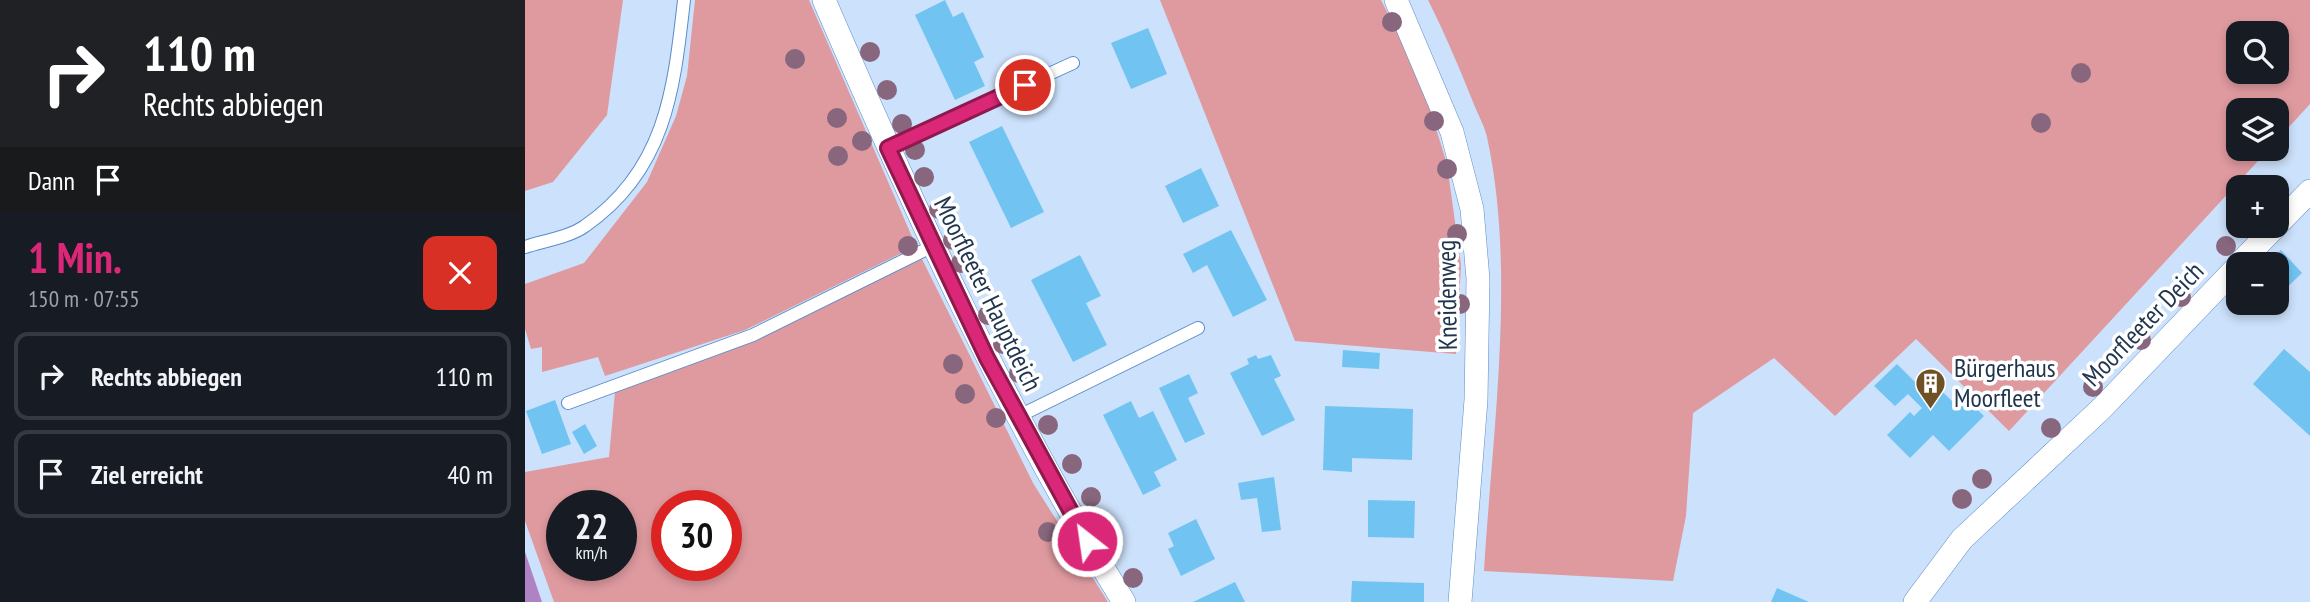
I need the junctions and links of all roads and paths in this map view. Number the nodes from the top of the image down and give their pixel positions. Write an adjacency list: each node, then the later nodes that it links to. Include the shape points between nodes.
1 (684, 0): 10 (lane, via 674,87 662,127 640,170 584,228)
2 (824, 0): 5 (street, Moorfleeter Hauptdeich)
3 (1396, 0): 17 (street, Kneidenweg, via 1452,132 1472,209 1478,279 1476,400)
4 (1073, 63): 5 (lane)
5 (888, 148): 9 (street, Moorfleeter Hauptdeich)
6 (2310, 191): 7 (street, Moorfleeter Deich)
7 (2289, 212)
8 (2264, 238): 11 (street, Moorfleeter Deich)
9 (933, 246): 14 (lane, via 753,335); 15 (street, Moorfleeter Hauptdeich)
10 (525, 247)
11 (2251, 252)
12 (2226, 279): 18 (street, Moorfleeter Deich, via 2102,408 1962,539)
13 (1198, 328): 15 (lane)
14 (568, 403)
15 (1017, 417): 16 (street, Moorfleeter Hauptdeich)
16 (1124, 602)
17 (1460, 602)
18 (1915, 602)

